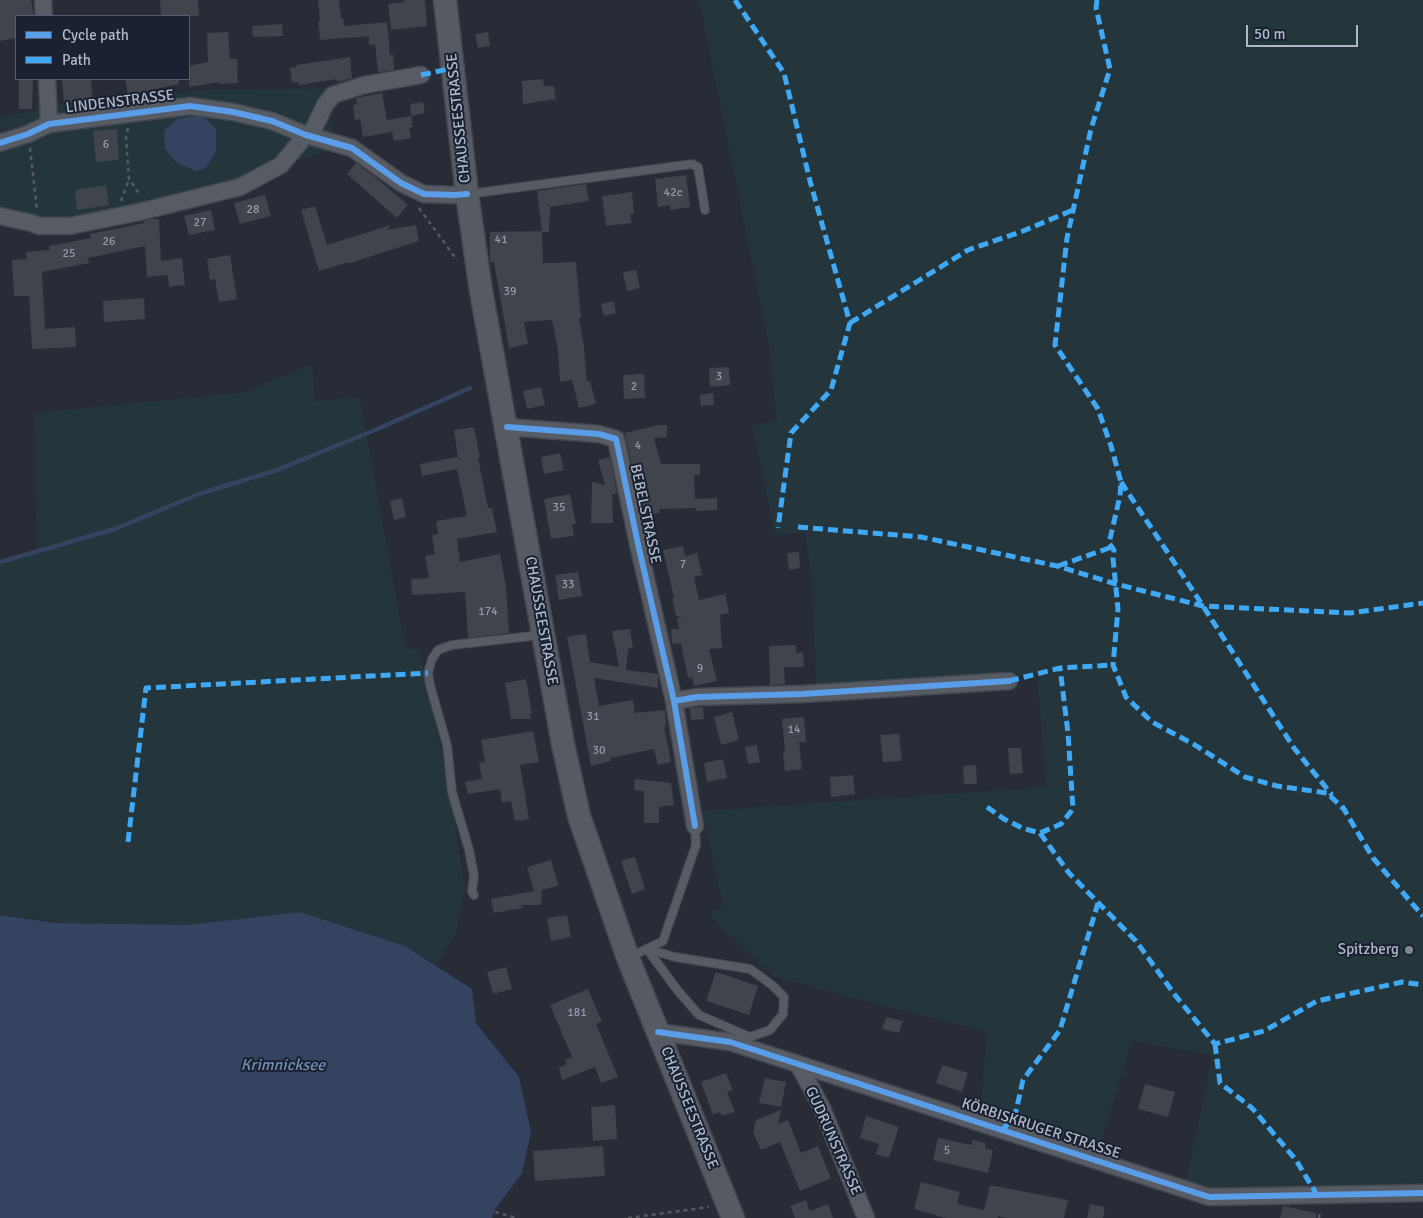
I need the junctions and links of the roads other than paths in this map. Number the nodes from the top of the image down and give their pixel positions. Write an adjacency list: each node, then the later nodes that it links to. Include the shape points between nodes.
1 (43, 0): 3 (street)
2 (445, 0): 9 (main road, CHAUSSEESTRASSE)
3 (44, 15)
4 (421, 75): 7 (street, via 333,94 313,130)
5 (47, 80): 6 (street)
6 (48, 124): 7 (street, LINDENSTRASSE, via 190,106 272,121); 8 (street, LINDENSTRASSE)
7 (306, 135): 9 (street, LINDENSTRASSE, via 352,148 401,183 424,194); 11 (street, via 281,165 240,187 70,226 39,226)
8 (0, 144)
9 (467, 194): 10 (lane, via 692,164 698,167); 12 (main road, CHAUSSEESTRASSE, via 481,291)
10 (705, 210)
11 (0, 216)
12 (507, 427): 13 (main road, CHAUSSEESTRASSE); 15 (street, BEBELSTRASSE, via 599,434 616,439)
13 (544, 635): 17 (lane, via 452,645 438,650 432,659 428,674 447,745 452,792 469,850); 18 (main road, CHAUSSEESTRASSE, via 579,816)
14 (1009, 681): 15 (street, via 697,697)
15 (674, 701): 16 (street, BEBELSTRASSE)
16 (695, 826): 18 (lane, via 696,845 664,941)
17 (474, 896)
18 (638, 953): 18 (lane, via 699,1016 750,1037 770,1030 783,1014 784,996 750,969); 19 (main road, CHAUSSEESTRASSE)
19 (658, 1032): 20 (street, KÖRBISKRUGER STRASSE, via 730,1042); 22 (main road, CHAUSSEESTRASSE)
20 (798, 1064): 21 (street, KÖRBISKRUGER STRASSE, via 1209,1197); 23 (street, GUDRUNSTRASSE, via 822,1108)
21 (1423, 1194)
22 (730, 1211)
23 (866, 1218)

